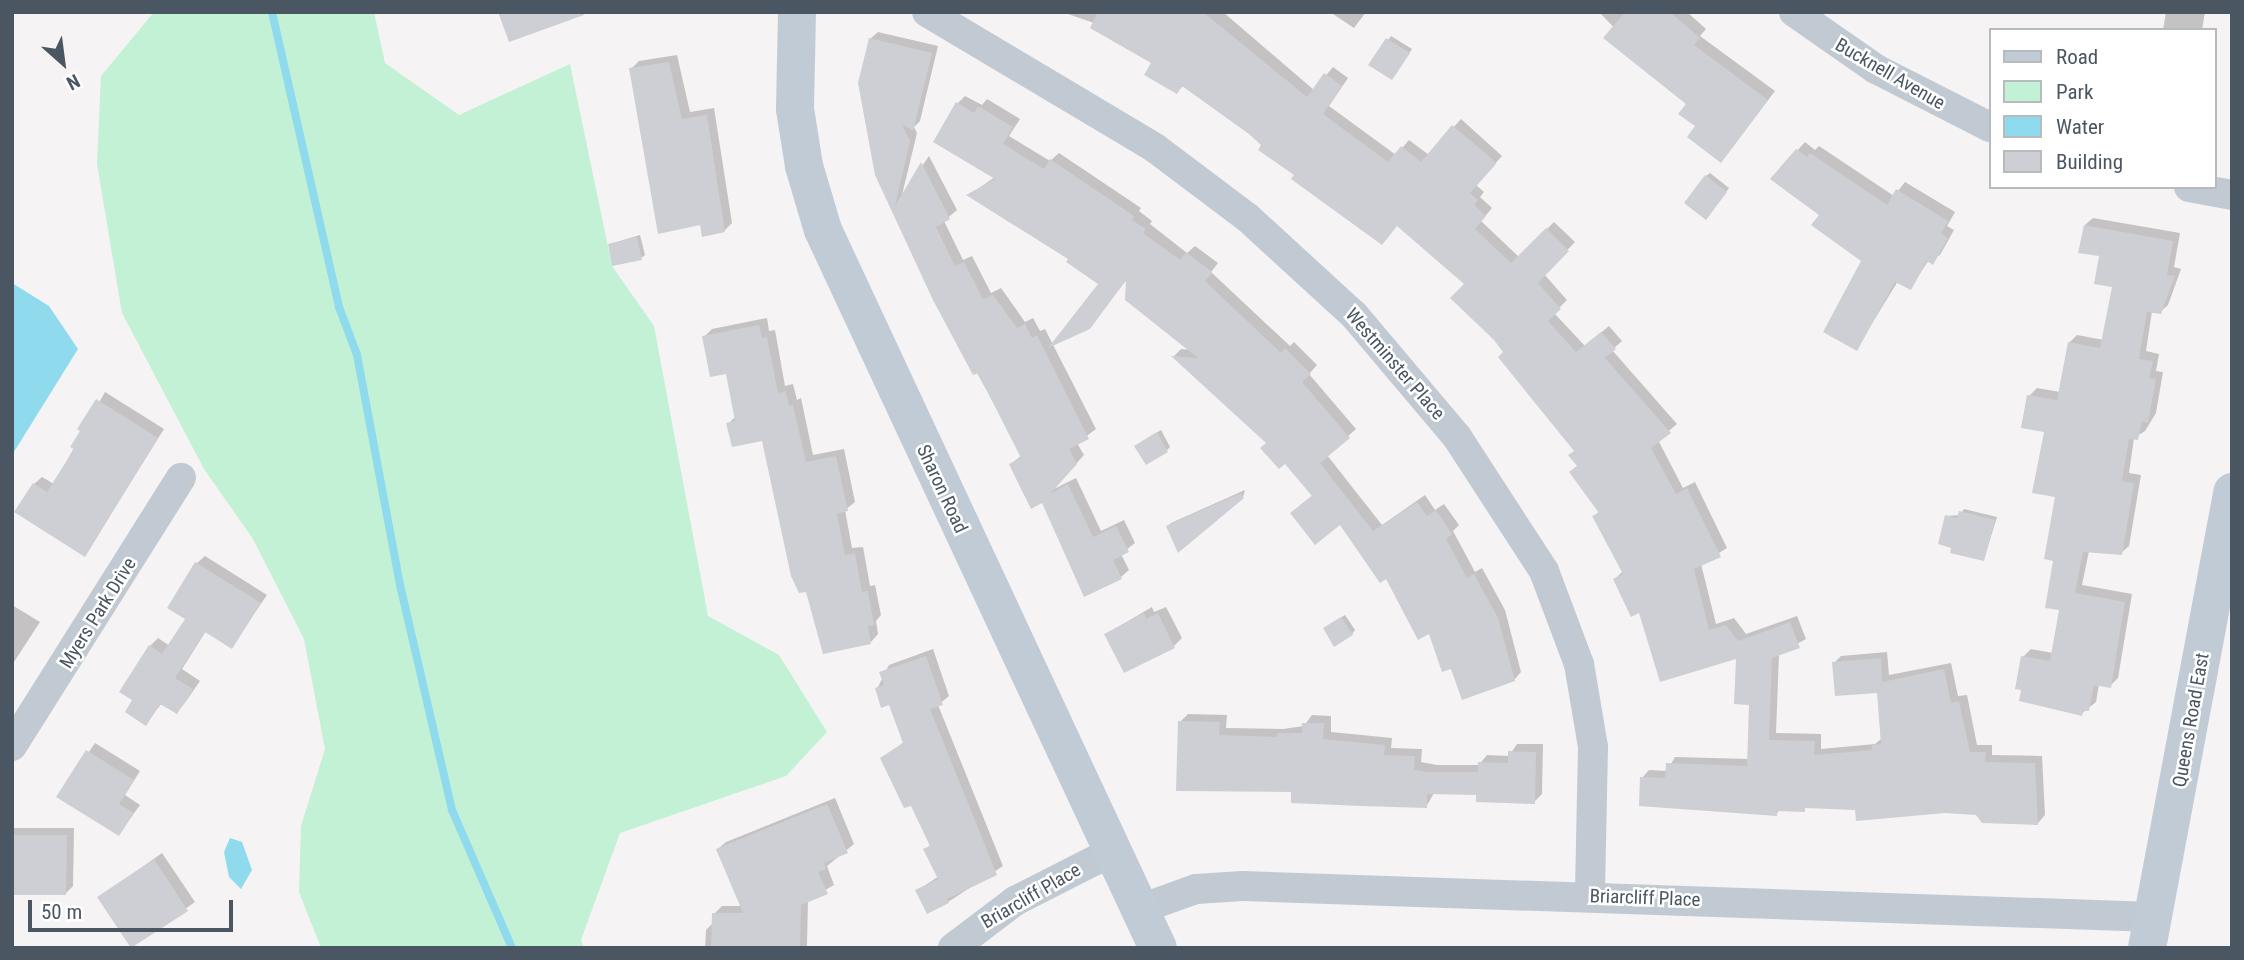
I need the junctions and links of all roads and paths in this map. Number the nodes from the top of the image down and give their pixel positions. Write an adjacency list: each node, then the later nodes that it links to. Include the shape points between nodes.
1 (797, 12): 10 (street, Sharon Road, via 795,109 804,166 823,230)
2 (927, 12): 11 (street, Westminster Place, via 1121,127 1248,218 1354,315 1457,436 1544,571 1579,664 1593,747)
3 (1794, 12): 4 (street, Bucknell Avenue, via 1877,69)
4 (1988, 126)
5 (2200, 189): 6 (street)
6 (2232, 195)
7 (181, 478): 9 (street, Myers Park Drive)
8 (2232, 492): 13 (street, Queens Road East)
9 (12, 746)
10 (1113, 851): 12 (street, Sharon Road); 14 (street, Briarcliff Place, via 1015,901)
11 (1590, 896): 12 (street, Briarcliff Place, via 1216,886 1179,893); 13 (street, Briarcliff Place)
12 (1140, 909): 15 (street, Sharon Road)
13 (2150, 933)
14 (953, 948)
15 (1158, 948)

